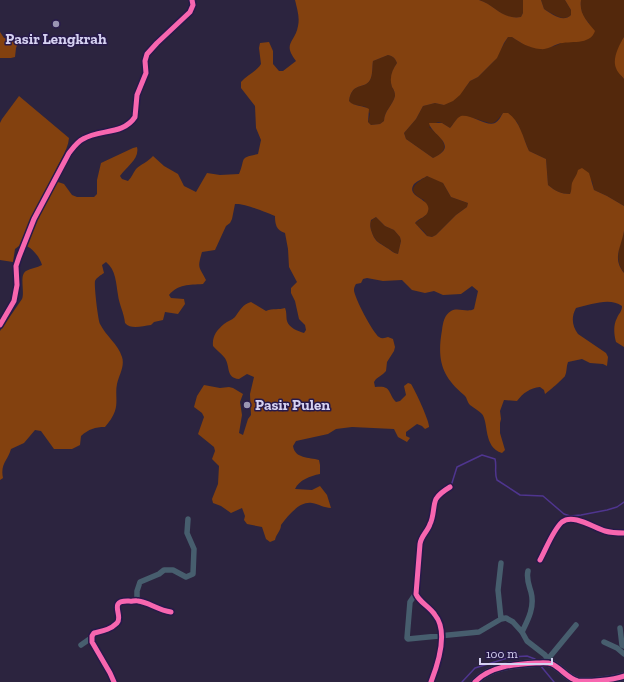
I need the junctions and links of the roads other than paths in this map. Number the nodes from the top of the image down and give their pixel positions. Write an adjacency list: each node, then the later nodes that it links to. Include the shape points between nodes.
1 (192, 0): 2 (street, via 190,12 147,54 146,73 137,95 133,120 120,128 84,138 69,153 34,219 19,256 14,301)
2 (0, 325)
3 (450, 487): 9 (street, via 436,499 430,525 420,541)
4 (188, 519): 10 (street, via 187,533 194,549 193,574 185,577 173,570 164,570 140,582)
5 (624, 534): 6 (street, via 616,534 577,520 567,520 560,524)
6 (540, 560)
7 (501, 563): 12 (street, via 498,590)
8 (528, 571): 15 (street, via 528,584 532,596 531,611)
9 (416, 593): 16 (street, via 436,616); 16 (street, via 410,602 407,638)
10 (137, 600): 11 (street); 17 (street, via 120,602 117,608 117,623 108,629 95,632)
11 (170, 612)
12 (501, 619): 15 (street, via 510,619); 16 (street, via 479,632)
13 (576, 625): 22 (street)
14 (620, 628): 20 (street)
15 (522, 632): 22 (street, via 526,641 544,655)
16 (442, 636): 25 (street, via 439,663)
17 (92, 638): 19 (street); 24 (street)
18 (604, 642): 21 (street)
19 (81, 645)
20 (624, 646)
21 (624, 654)
22 (548, 662): 23 (street, via 579,681); 26 (street, via 504,667 485,674)
23 (624, 676)
24 (114, 682)
25 (431, 682)
26 (476, 682)

